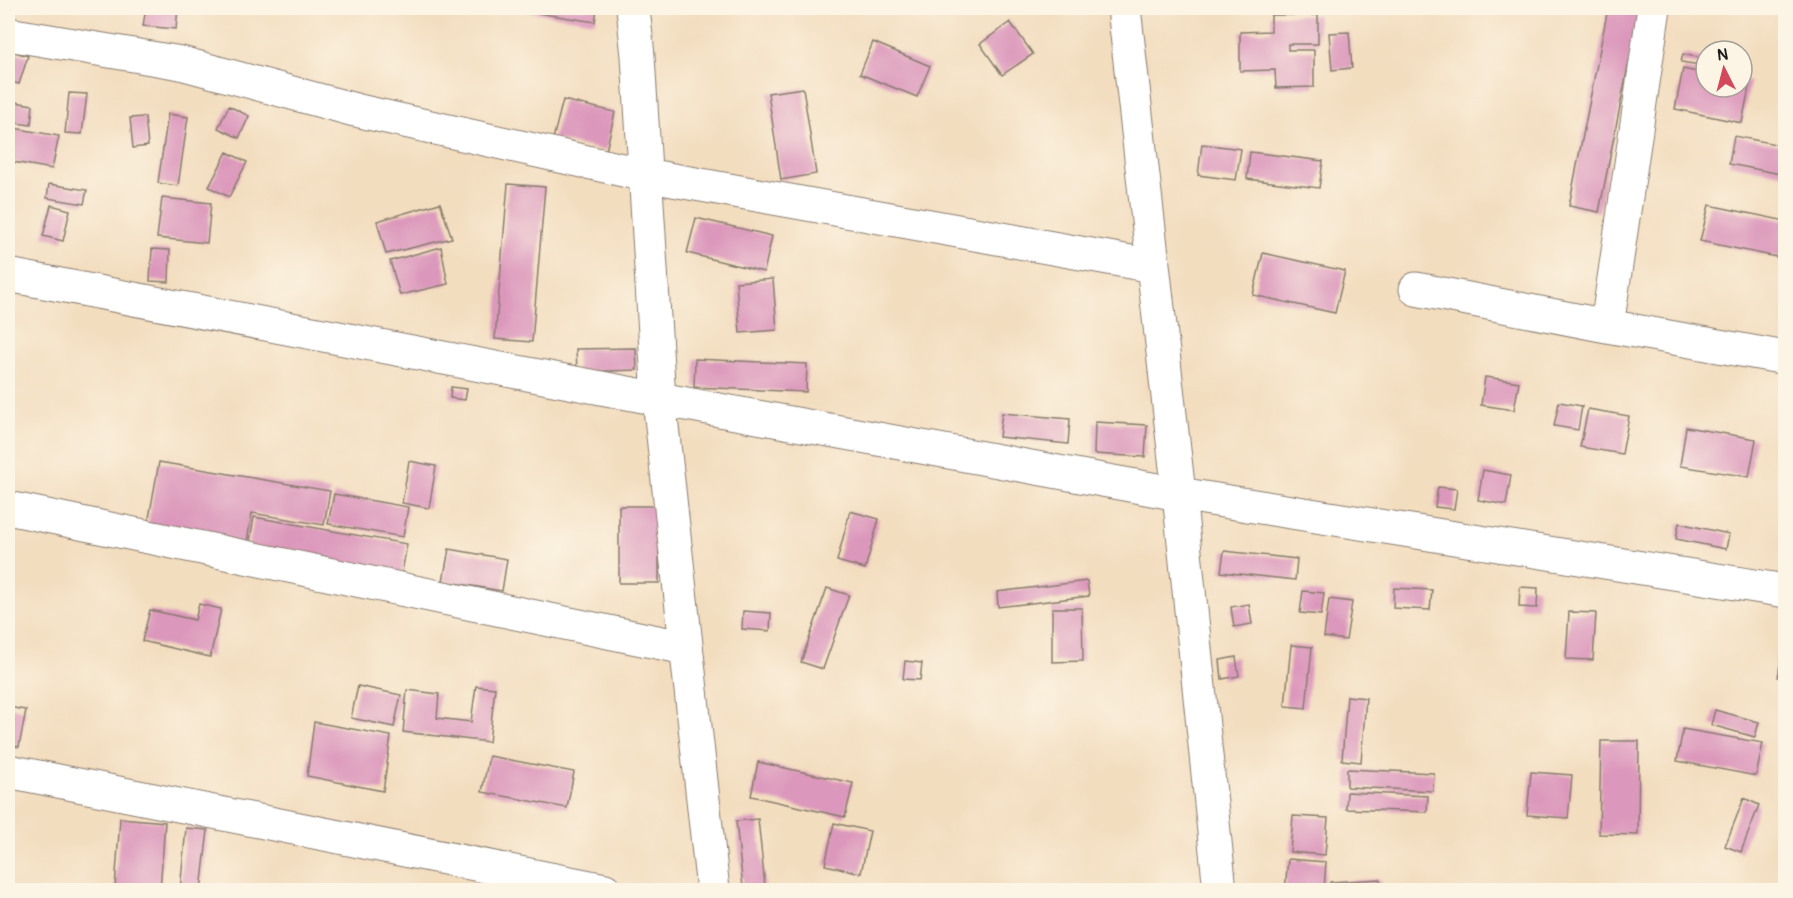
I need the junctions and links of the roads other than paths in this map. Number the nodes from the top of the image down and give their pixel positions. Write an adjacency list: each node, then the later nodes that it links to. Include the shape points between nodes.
1 (633, 8): 5 (street)
2 (1124, 8): 6 (street)
3 (1654, 8): 9 (street)
4 (8, 34): 5 (street, via 181,63 355,110)
5 (645, 175): 6 (street); 11 (street)
6 (1153, 266): 12 (street)
7 (8, 275): 11 (street)
8 (1416, 289): 9 (street)
9 (1607, 326): 10 (street)
10 (1785, 358)
11 (659, 399): 12 (street); 15 (street)
12 (1179, 494): 14 (street); 19 (street)
13 (8, 508): 15 (street)
14 (1785, 591)
15 (686, 648): 18 (street)
16 (8, 771): 17 (street)
17 (605, 891)
18 (713, 891)
19 (1220, 891)

